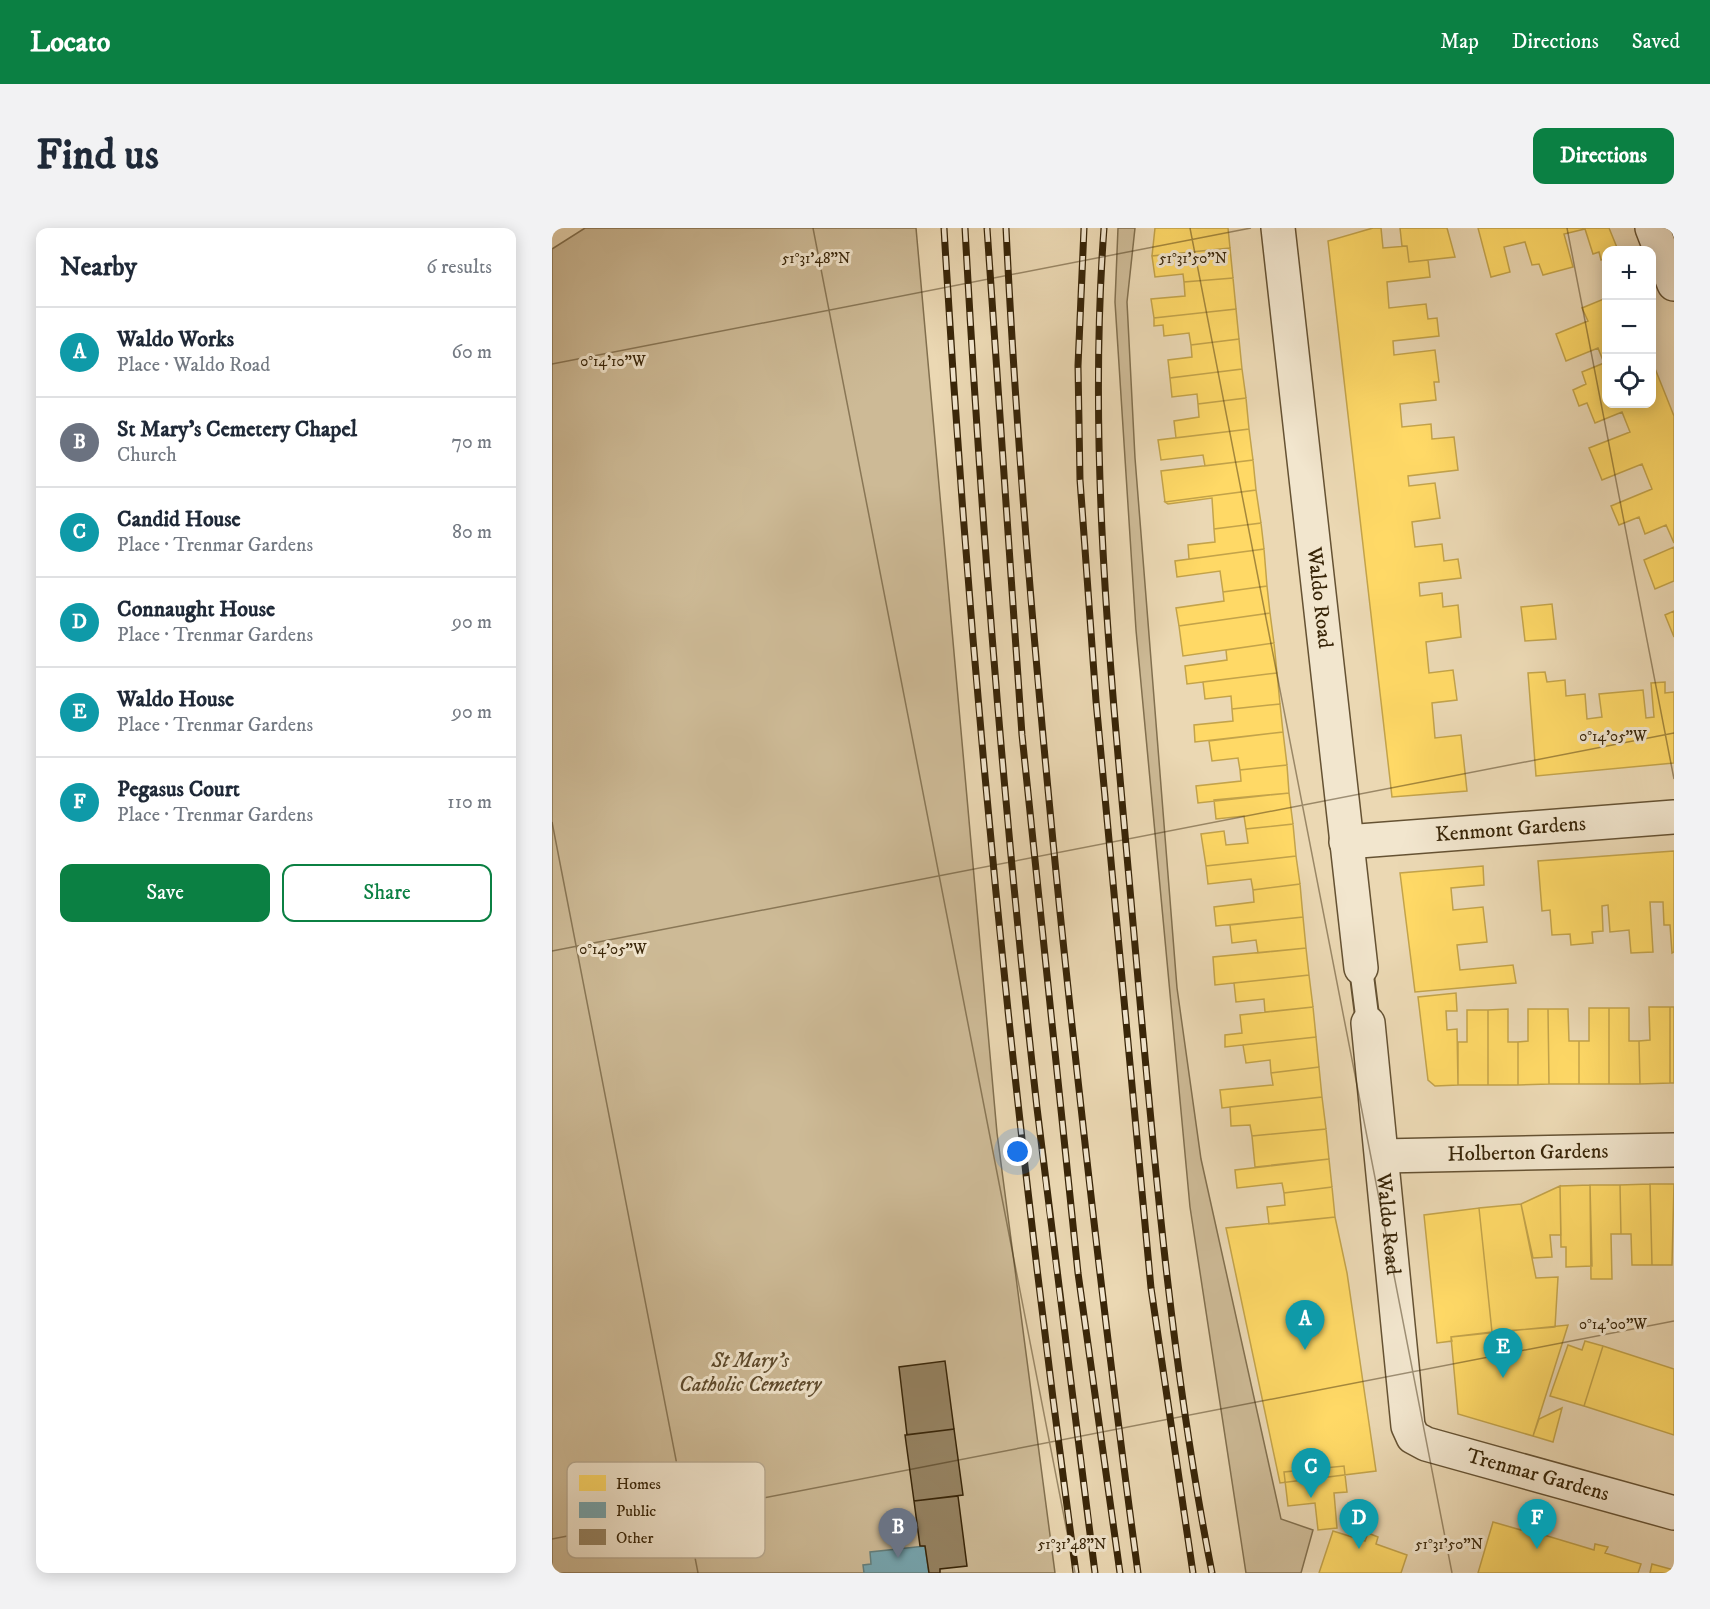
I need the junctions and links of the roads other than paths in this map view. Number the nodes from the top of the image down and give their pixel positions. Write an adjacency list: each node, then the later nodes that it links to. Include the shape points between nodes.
1 (1278, 228): 5 (street, Waldo Road)
2 (1652, 228): 3 (street)
3 (1674, 284)
4 (1674, 817): 5 (street, Kenmont Gardens)
5 (1346, 842): 6 (street, Waldo Road)
6 (1361, 968): 7 (lane)
7 (1368, 1023): 9 (street, Waldo Road)
8 (1674, 1150): 9 (street, Holberton Gardens)
9 (1382, 1156): 10 (street, Waldo Road)
10 (1408, 1426): 11 (street, Trenmar Gardens, via 1413,1437 1425,1444)
11 (1674, 1513)

